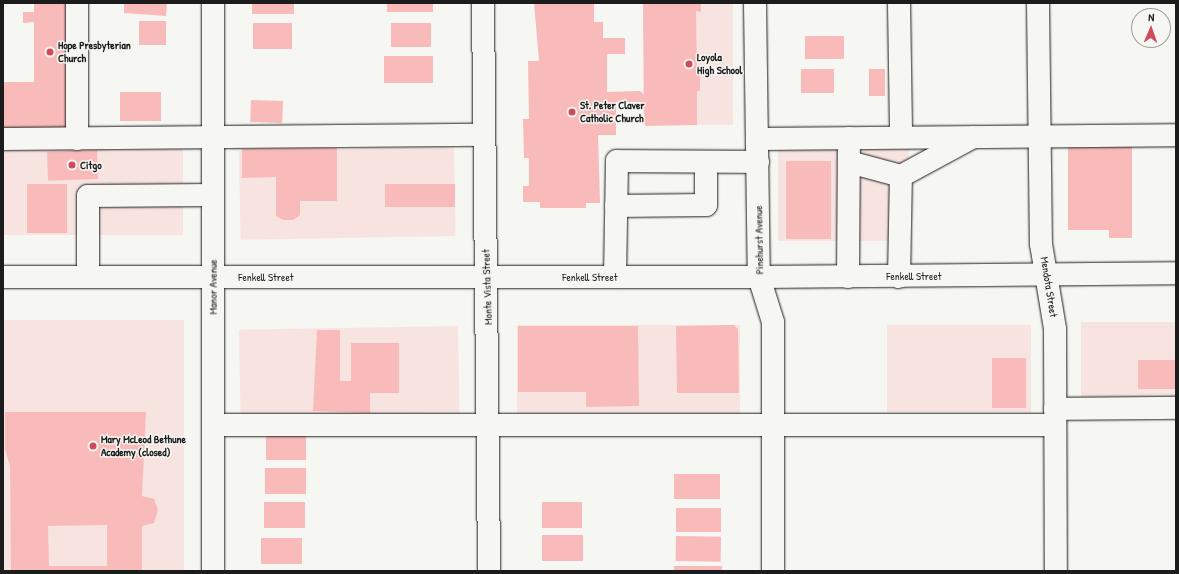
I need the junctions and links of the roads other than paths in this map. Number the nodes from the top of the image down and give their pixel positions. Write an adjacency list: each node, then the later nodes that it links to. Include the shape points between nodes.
1 (77, 3): 14 (street)
2 (213, 3): 15 (street, Manor Avenue)
3 (483, 3): 7 (street, Monte Vista Street)
4 (756, 3): 16 (street, Pinehurst Avenue)
5 (899, 3): 11 (street)
6 (1038, 3): 8 (street, Mendota Street)
7 (483, 135): 15 (street); 28 (street, Monte Vista Street)
8 (1039, 135): 9 (street); 10 (street); 24 (street, Mendota Street, via 1041,244)
9 (1176, 135)
10 (976, 136): 11 (street); 20 (street)
11 (901, 137): 12 (street)
12 (849, 138): 16 (street); 19 (street)
13 (3, 139): 14 (street)
14 (78, 139): 15 (street)
15 (213, 139): 21 (street, Manor Avenue)
16 (757, 139): 18 (street, Pinehurst Avenue)
17 (706, 162): 18 (street); 22 (street, via 706,205); 22 (street, via 617,161)
18 (758, 162): 30 (street, Pinehurst Avenue)
19 (849, 162): 20 (street); 31 (street)
20 (901, 176): 32 (street)
21 (213, 195): 26 (street, via 88,196); 27 (street, Manor Avenue)
22 (616, 206): 29 (street)
23 (1176, 273): 24 (street, Fenkell Street)
24 (1049, 276): 32 (street, Fenkell Street); 34 (street, Mendota Street, via 1055,329)
25 (3, 277): 26 (street, Fenkell Street)
26 (88, 277): 27 (street, Fenkell Street)
27 (213, 277): 28 (street, Fenkell Street); 37 (street, Manor Avenue)
28 (485, 277): 29 (street, Fenkell Street); 36 (street, Monte Vista Street)
29 (615, 277): 30 (street, Fenkell Street)
30 (759, 277): 31 (street, Fenkell Street); 35 (street, Pinehurst Avenue, via 773,322)
31 (848, 277): 32 (street, Fenkell Street)
32 (899, 277)
33 (1176, 408): 34 (street)
34 (1055, 417): 35 (street); 41 (street, Mendota Street)
35 (773, 422): 36 (street); 40 (street, Pinehurst Avenue)
36 (488, 423): 37 (street); 39 (street, Monte Vista Street)
37 (213, 425): 38 (street, Manor Avenue)
38 (213, 571)
39 (489, 571)
40 (773, 571)
41 (1056, 571)

